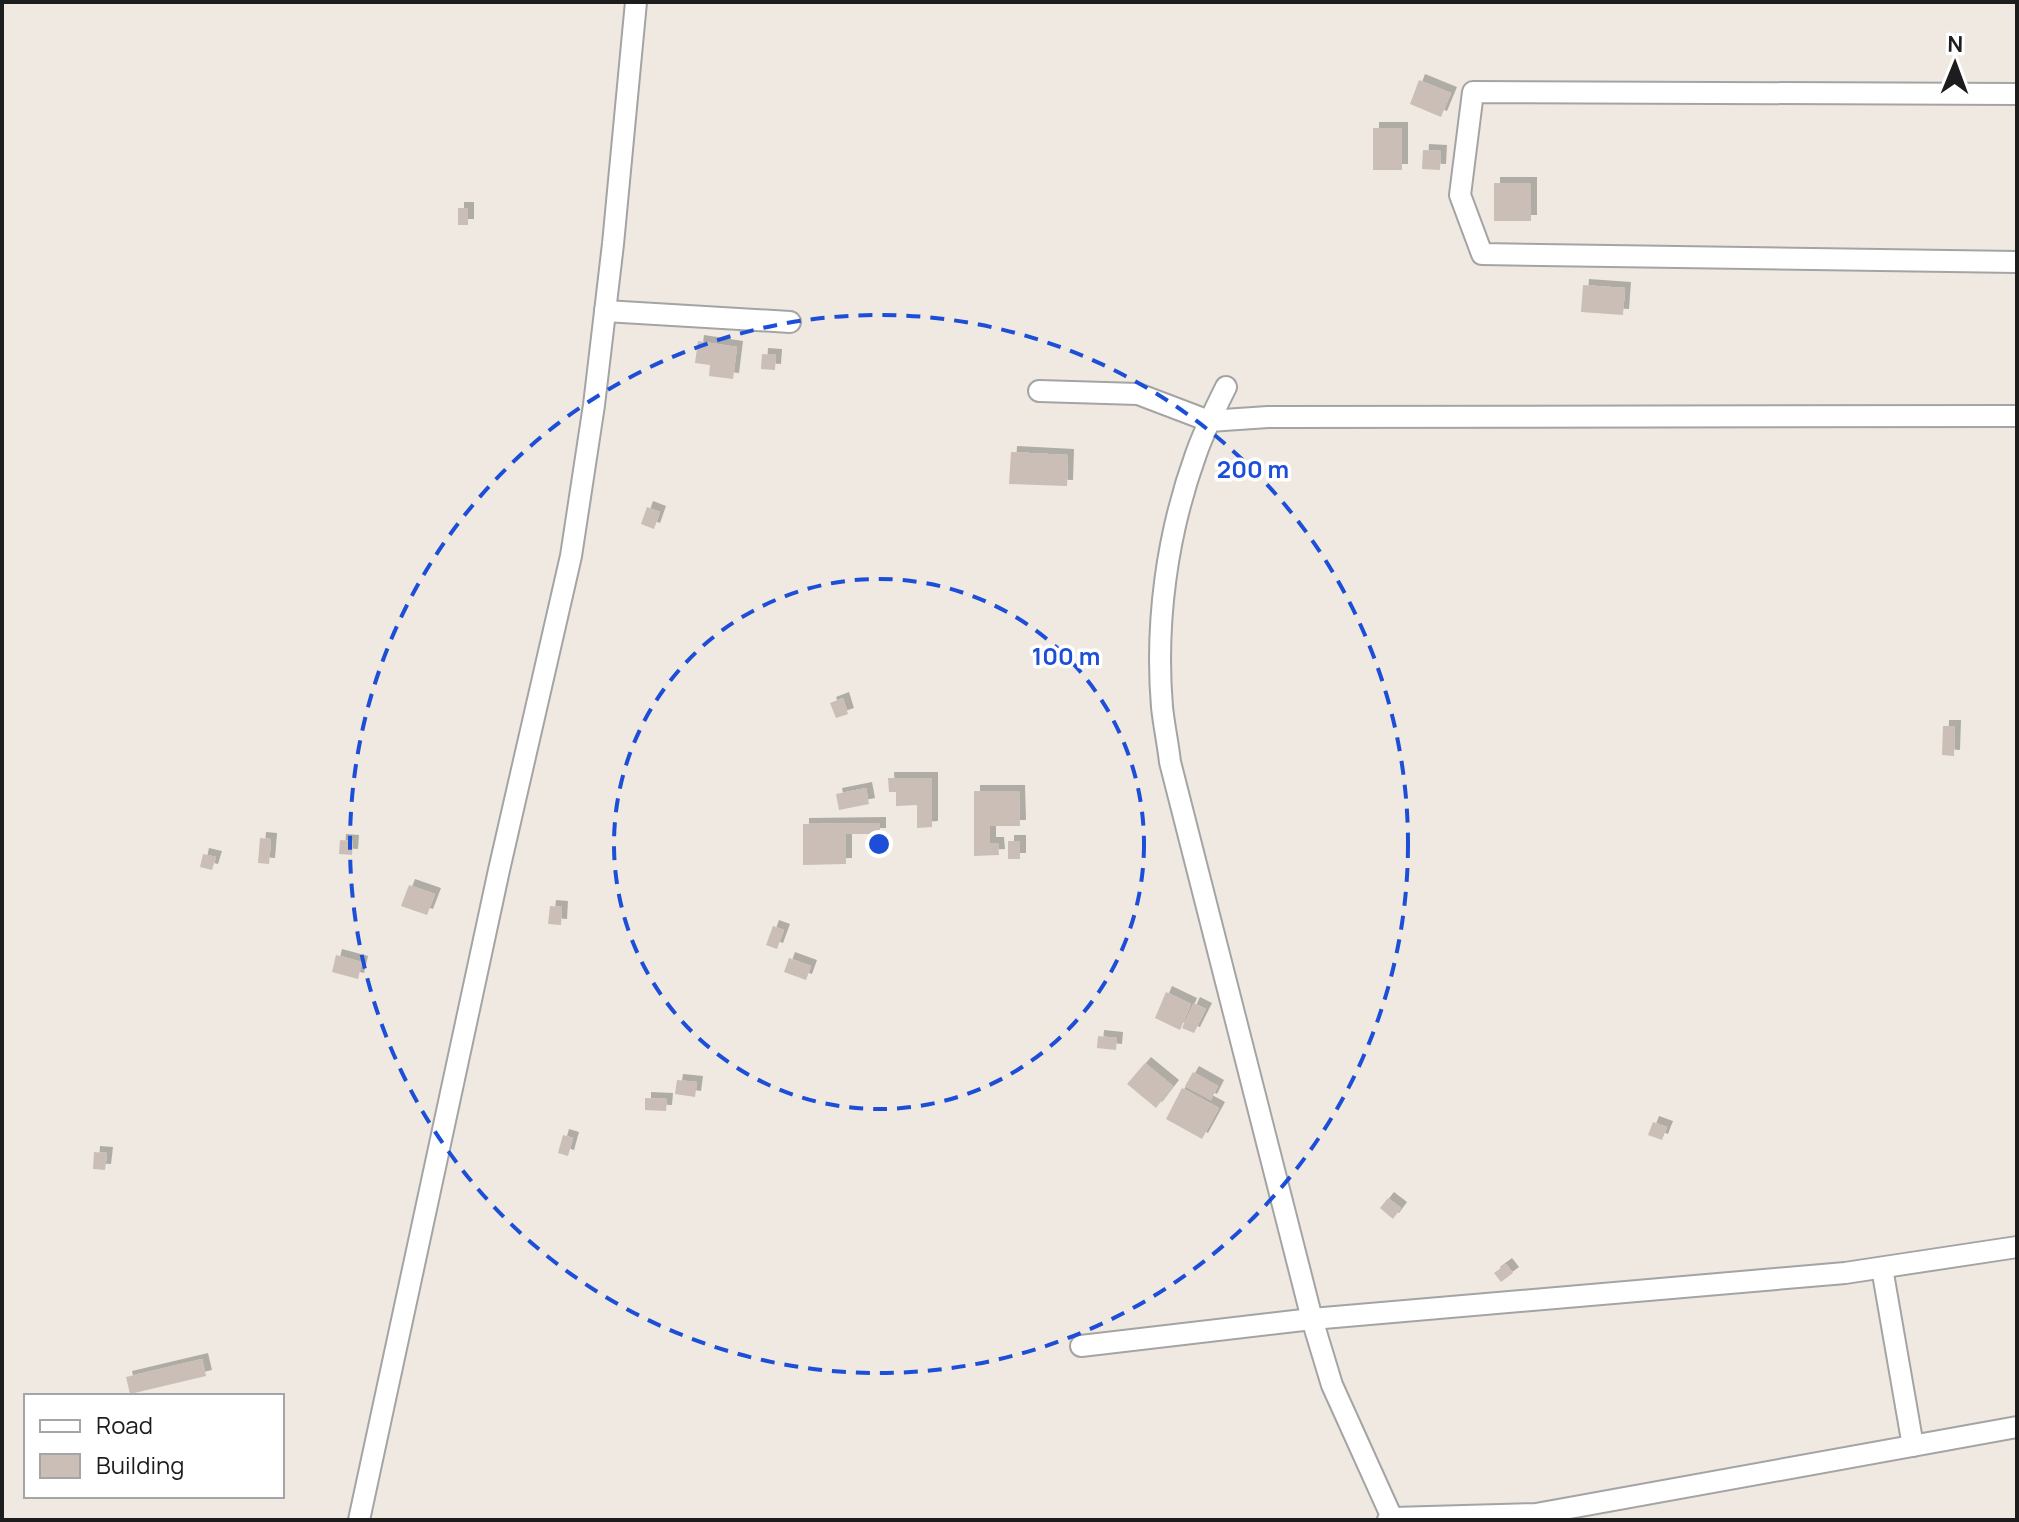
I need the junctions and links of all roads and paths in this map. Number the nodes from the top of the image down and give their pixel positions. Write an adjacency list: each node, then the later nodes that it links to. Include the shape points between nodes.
1 (636, 2): 4 (street)
2 (2017, 94): 3 (street, via 1473,92 1460,195 1482,254)
3 (2017, 262)
4 (605, 311): 5 (street); 17 (street, via 571,556)
5 (790, 322)
6 (1226, 387): 9 (street)
7 (1039, 391): 9 (street, via 1138,394)
8 (2017, 416): 9 (street)
9 (1209, 421): 12 (street, via 1178,514 1166,572 1163,709 1170,762)
10 (2017, 1247): 11 (street)
11 (1882, 1268): 12 (street); 15 (street)
12 (1312, 1319): 13 (street); 16 (street, via 1332,1385)
13 (1081, 1346)
14 (2017, 1427): 15 (street)
15 (1913, 1446): 16 (street, via 1536,1514)
16 (1391, 1519)
17 (359, 1520)

